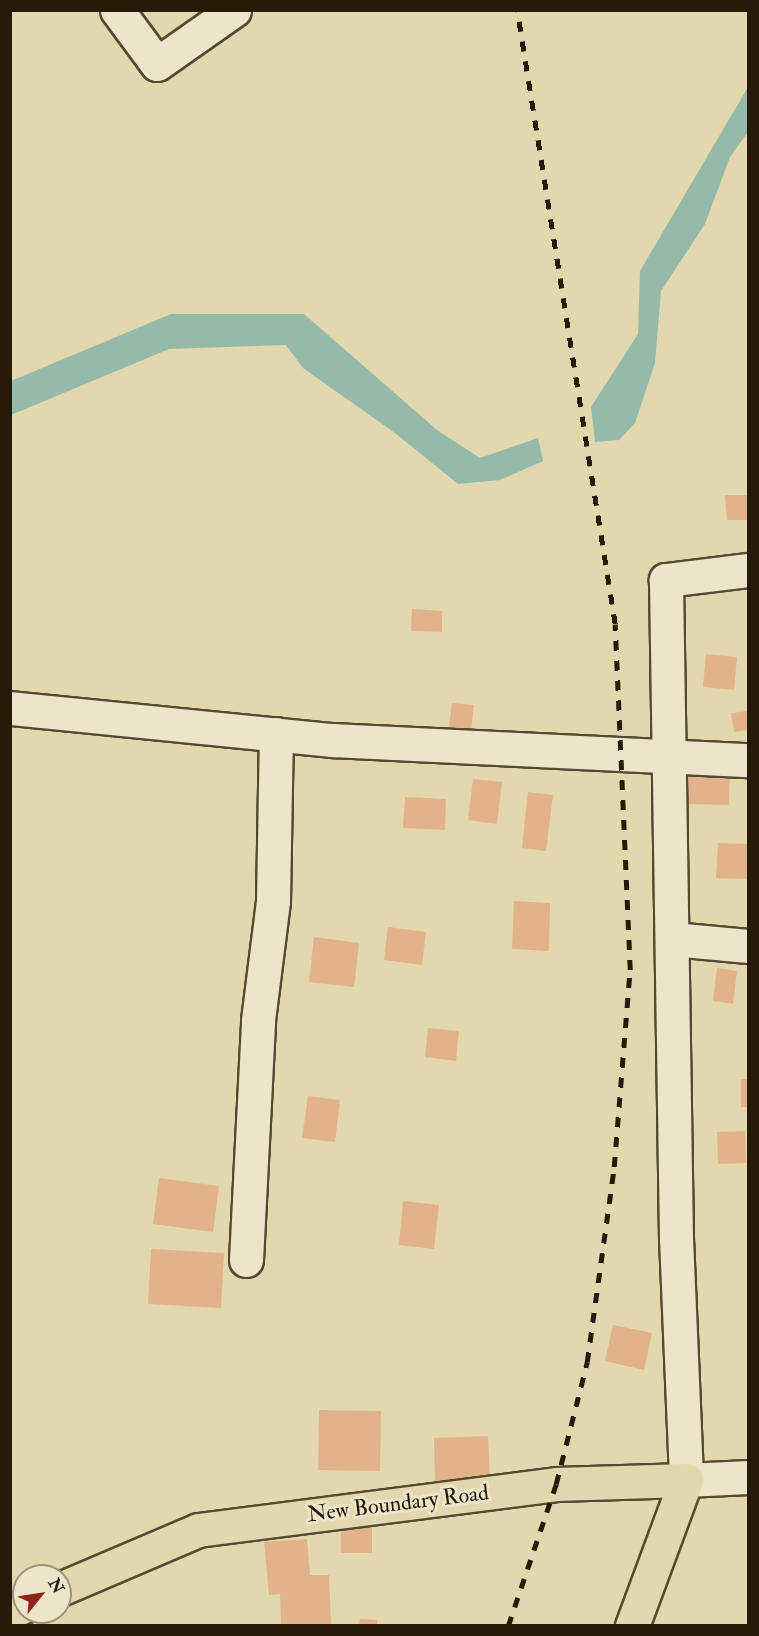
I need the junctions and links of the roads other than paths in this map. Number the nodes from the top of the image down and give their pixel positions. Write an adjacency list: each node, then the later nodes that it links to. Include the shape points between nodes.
1 (117, 10): 2 (street, via 157,64)
2 (234, 10)
3 (748, 570): 6 (street, via 666,580)
4 (10, 708): 5 (street)
5 (276, 734): 6 (street); 10 (street, via 273,901 258,1020)
6 (666, 758): 7 (street); 8 (street)
7 (748, 760)
8 (673, 939): 9 (street); 12 (street, via 676,1238)
9 (748, 946)
10 (246, 1260)
11 (748, 1477): 12 (street, New Boundary Road)
12 (686, 1480): 13 (main road, New Boundary Road, via 556,1484 198,1530); 14 (main road)
13 (72, 1584)
14 (632, 1626)

